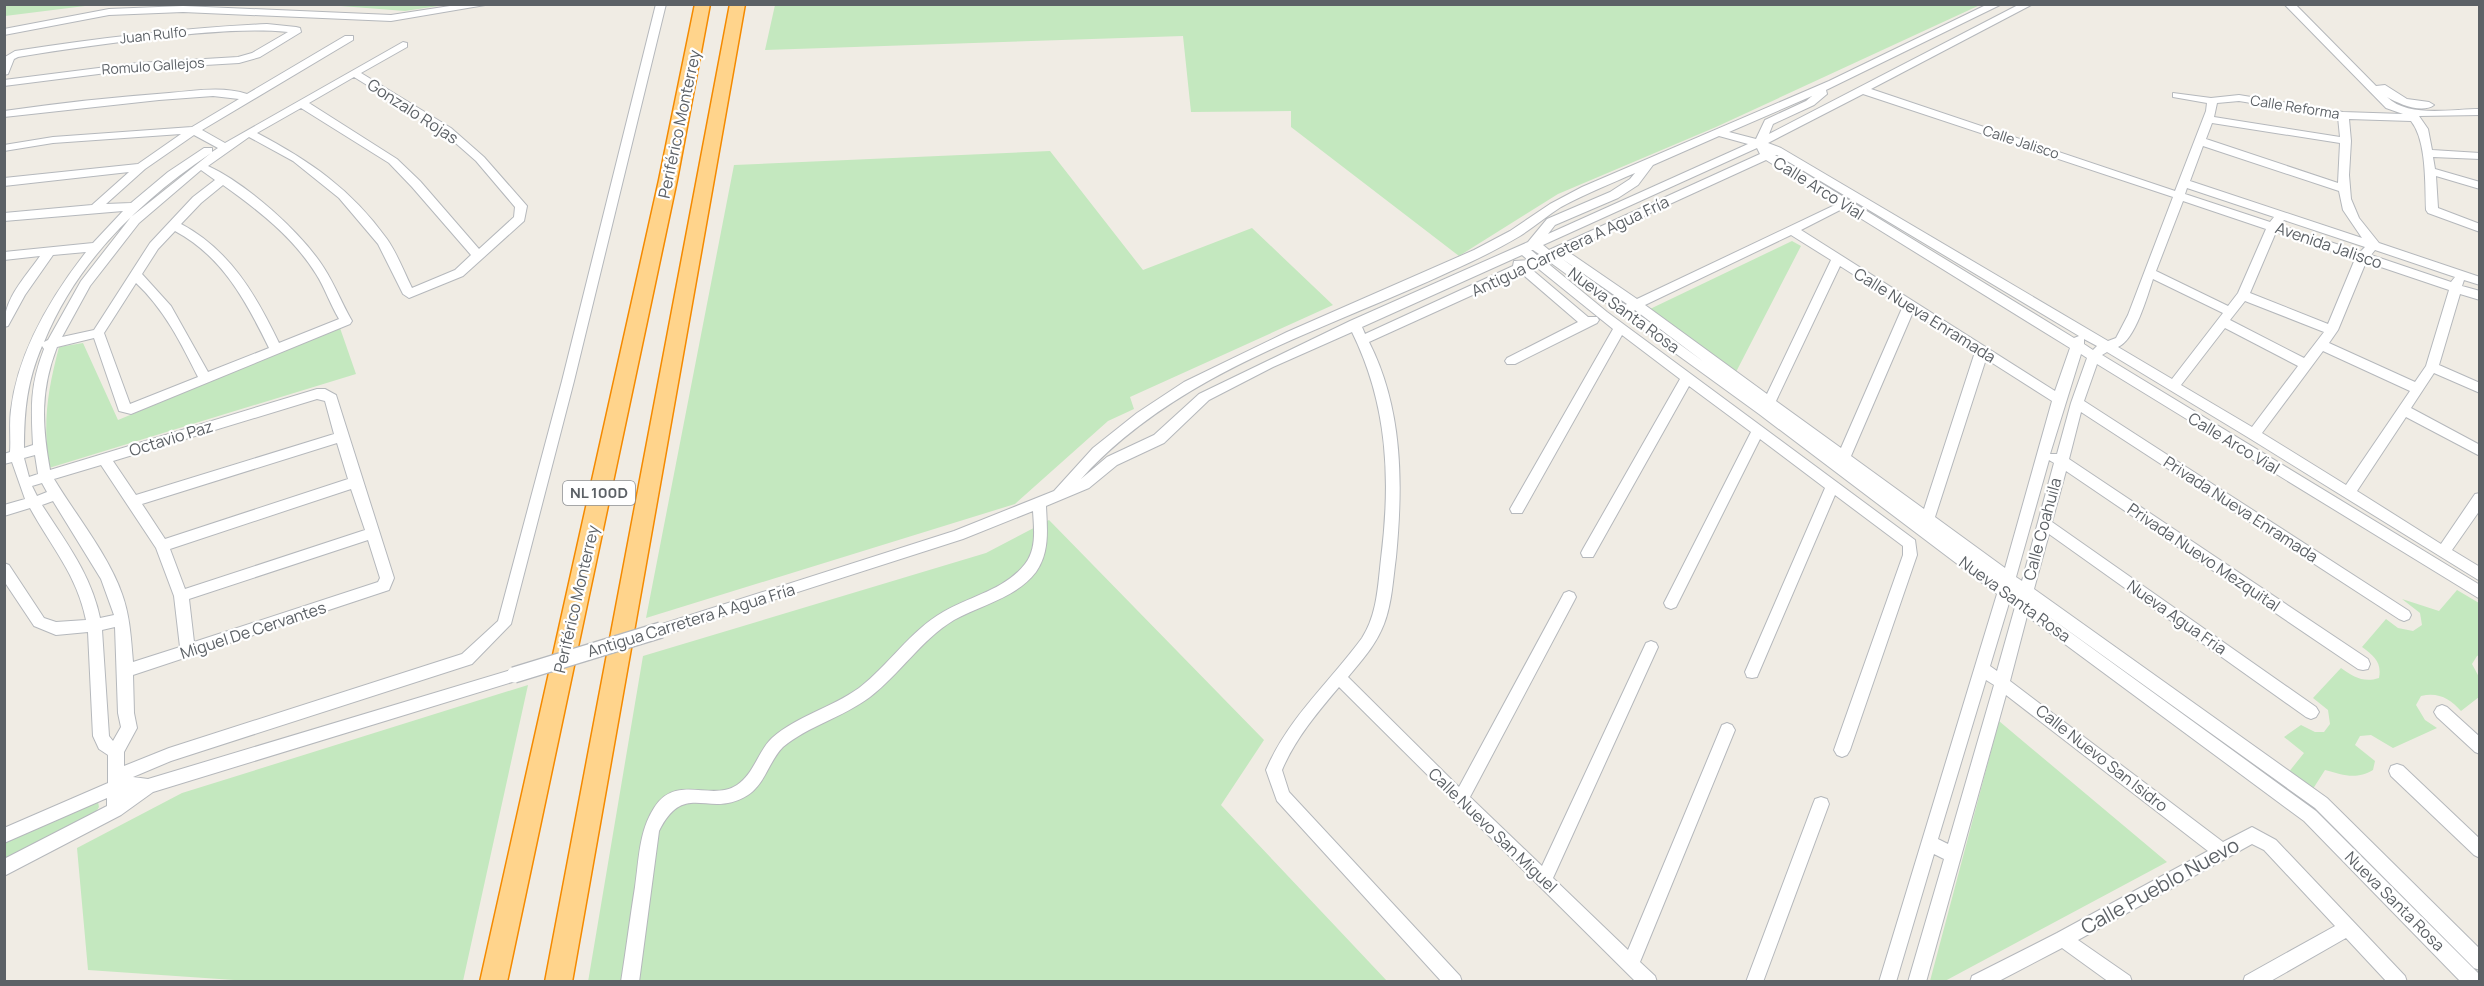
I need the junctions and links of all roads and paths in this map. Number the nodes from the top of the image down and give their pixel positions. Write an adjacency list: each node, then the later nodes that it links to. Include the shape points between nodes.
1 (486, 4): 9 (street, via 391,18 183,9 109,12)
2 (661, 4): 167 (street, via 504,624 467,659 169,755)
3 (703, 4): 185 (highway, Periférico Monterrey / NL 100D)
4 (738, 4): 186 (highway, NL 100D)
5 (1997, 4): 16 (street)
6 (2028, 4): 17 (street)
7 (2289, 4): 23 (street, via 2383,101)
8 (2300, 4): 23 (street)
9 (4, 32)
10 (296, 32): 13 (street, Juan Rulfo, via 267,27 199,30 21,52 9,57); 15 (street, Romulo Gallejos, via 256,55 239,60 138,66)
11 (349, 38): 19 (street)
12 (403, 45): 14 (street)
13 (4, 72)
14 (354, 73): 21 (street); 66 (street, Gonzalo Rojas, via 447,130 480,159 521,206 520,218)
15 (4, 83)
16 (1833, 83): 30 (street, Antigua Carretera A Agua Fría); 33 (street, via 1810,103 1769,122)
17 (1862, 90): 33 (street); 48 (street, Calle Jalisco)
18 (2176, 96): 20 (street, Calle Reforma)
19 (245, 98): 25 (street, via 230,93 158,97); 28 (street)
20 (2212, 101): 26 (street, Calle Reforma, via 2239,98); 27 (street)
21 (301, 104): 29 (street); 66 (street, via 393,161 417,183)
22 (2480, 104): 23 (street, Calle Reforma, via 2423,105)
23 (2408, 112): 24 (street, Calle Reforma); 26 (street, Calle Reforma); 37 (street, via 2423,129)
24 (2480, 112)
25 (4, 114)
26 (2343, 115): 32 (street)
27 (2208, 119): 31 (street); 32 (street)
28 (194, 130): 34 (street); 35 (street, via 53,140); 40 (street)
29 (249, 133): 34 (street); 66 (street, Gonzalo Rojas, via 297,159 343,195 383,242 409,294 459,273)
30 (1719, 133): 33 (street, Calle Arco Vial); 39 (street, Antigua Carretera A Agua Fría)
31 (2199, 141): 45 (street); 47 (street)
32 (2346, 141): 47 (street)
33 (1759, 142): 36 (street, Calle Arco Vial); 59 (street, Antigua Carretera A Agua Fría)
34 (227, 144): 51 (street, via 182,166); 91 (street, via 135,220 85,284)
35 (4, 148)
36 (1771, 152): 49 (street, Calle Arco Vial); 50 (street, Calle Arco Vial); 65 (street, Antigua Carretera A Agua Fría)
37 (2428, 153): 38 (street); 42 (street)
38 (2480, 156)
39 (1649, 163): 59 (street, via 1634,182 1614,195 1551,222); 128 (street, Antigua Carretera A Agua Fría, via 1551,208 1510,237 1447,268 1271,344 1170,394 1100,450)
40 (141, 167): 44 (street); 52 (street)
41 (206, 170): 43 (street)
42 (2430, 171): 46 (street); 57 (street, via 2432,210)
43 (222, 180): 55 (street); 96 (street, via 294,236 321,272 346,321)
44 (4, 182)
45 (2184, 183): 48 (street); 53 (street, Avenida Jalisco)
46 (2480, 186)
47 (2344, 189): 60 (street, via 2348,208)
48 (2179, 195): 56 (street, Avenida Jalisco); 70 (street)
49 (1857, 197): 50 (street); 88 (street, Calle Arco Vial)
50 (1843, 206): 58 (street); 93 (street, Calle Arco Vial)
51 (131, 207): 52 (street); 61 (street)
52 (94, 208): 54 (street)
53 (2282, 215): 56 (street); 60 (street, Avenida Jalisco)
54 (4, 217)
55 (173, 225): 71 (street); 96 (street, via 223,260 254,302)
56 (2273, 226): 67 (street, Avenida Jalisco); 76 (street)
57 (2480, 228)
58 (1792, 230): 68 (street, Calle Nueva Enramada); 80 (street)
59 (1532, 244): 64 (street, Antigua Carretera A Agua Fría); 65 (street, Nueva Santa Rosa)
60 (2374, 245): 67 (street); 72 (street, Avenida Jalisco)
61 (94, 247): 62 (street); 95 (street, via 51,312)
62 (50, 250): 63 (street); 75 (street)
63 (4, 256)
64 (1506, 256): 69 (street); 85 (street, Antigua Carretera A Agua Fría)
65 (1548, 256): 69 (street, Antigua Carretera A Agua Fría); 80 (street, Nueva Santa Rosa); 81 (street)
66 (479, 257)
67 (2362, 257): 74 (street, Avenida Jalisco); 87 (street)
68 (1838, 259): 79 (street, Calle Nueva Enramada); 110 (street)
69 (1523, 268): 84 (street); 90 (street, Antigua Carretera A Agua Fría)
70 (2150, 273): 82 (street); 94 (street, via 2124,337)
71 (134, 274): 89 (street); 103 (street, via 159,298 178,326)
72 (2459, 274): 73 (street, Avenida Jalisco); 74 (street)
73 (2480, 281)
74 (2456, 288): 78 (street, Avenida Jalisco); 101 (street)
75 (20, 293): 77 (street); 83 (street)
76 (2243, 295): 82 (street); 87 (street)
77 (4, 296)
78 (2480, 296)
79 (1910, 305): 97 (street, Calle Nueva Enramada); 118 (street)
80 (1630, 307): 110 (street, Nueva Santa Rosa)
81 (1603, 315): 84 (street); 86 (street)
82 (2227, 316): 100 (street); 104 (street)
83 (4, 323)
84 (1587, 323): 99 (street)
85 (1354, 324): 90 (street); 128 (street, Antigua Carretera A Agua Fría, via 1204,397 1159,439 1113,461 1084,484)
86 (1620, 327): 102 (street); 133 (street)
87 (2332, 330): 92 (street)
88 (2084, 332): 93 (street, Calle Coahuila); 94 (street, Calle Arco Vial)
89 (98, 333): 91 (street); 103 (street, via 124,408 134,409)
90 (1363, 340): 158 (street, via 1386,405 1394,474 1394,518 1379,619 1372,635)
91 (52, 344): 95 (street); 115 (street, via 41,372 37,401)
92 (2321, 345): 100 (street); 106 (street)
93 (2075, 346): 98 (street, Calle Arco Vial); 107 (street, Calle Coahuila)
94 (2109, 346): 98 (street); 104 (street, Calle Arco Vial)
95 (36, 348): 109 (street)
96 (276, 349): 103 (street)
97 (1982, 351): 107 (street, Calle Nueva Enramada); 135 (street)
98 (2093, 357): 108 (street, Calle Coahuila); 144 (street, Calle Arco Vial)
99 (1511, 361)
100 (2307, 365): 113 (street)
101 (2432, 367): 105 (street); 106 (street)
102 (1688, 377): 112 (street); 140 (street)
103 (205, 379)
104 (2174, 385): 113 (street, Calle Arco Vial)
105 (2480, 388)
106 (2418, 389): 111 (street)
107 (2059, 399): 117 (street, Calle Coahuila)
108 (2077, 403): 121 (street, Calle Coahuila); 149 (street, Privada Nueva Enramada)
109 (11, 404): 119 (street)
110 (1767, 407): 118 (street, Nueva Santa Rosa); 143 (street, Nueva Santa Rosa)
111 (2404, 411): 116 (street); 126 (street)
112 (1758, 431): 125 (street); 148 (street)
113 (2254, 434): 126 (street, Calle Arco Vial)
114 (341, 437): 120 (street, Octavio Paz, via 331,398 317,394); 123 (street); 130 (street)
115 (40, 448): 119 (street); 122 (street)
116 (2480, 451)
117 (2043, 454): 121 (street, Privada Nuevo Mezquital); 143 (street, Calle Coahuila)
118 (1844, 456): 135 (street, Nueva Santa Rosa)
119 (11, 457): 124 (street)
120 (104, 458): 122 (street, Octavio Paz); 130 (street)
121 (2061, 460): 136 (street, Calle Coahuila); 154 (street, Privada Nuevo Mezquital)
122 (45, 477): 124 (street, Octavio Paz); 127 (street)
123 (356, 482): 137 (street); 138 (street)
124 (25, 483): 131 (street)
125 (1832, 486): 157 (street); 164 (street, via 1910,544 1910,555)
126 (2349, 492): 139 (street, Calle Arco Vial)
127 (56, 495): 131 (street); 150 (street, via 107,576)
128 (1058, 496): 132 (street, Antigua Carretera A Agua Fría)
129 (2480, 498): 139 (street)
130 (134, 501): 138 (street)
131 (34, 502): 134 (street); 151 (street, via 79,574)
132 (1039, 505): 168 (street, Antigua Carretera A Agua Fría, bridge, via 958,535 661,630); 187 (street, via 1041,543 1028,571 995,596 947,617 850,703 795,730 774,747 740,792 728,796 681,795 657,813 651,830)
133 (1516, 509)
134 (4, 511)
135 (1928, 519): 143 (street, Nueva Santa Rosa)
136 (2043, 523): 147 (street, Calle Coahuila); 160 (street, Nueva Agua Fria)
137 (373, 533): 145 (street); 153 (street, Miguel De Cervantes, via 387,578 380,589)
138 (162, 546): 145 (street)
139 (2443, 552): 142 (street, Calle Arco Vial)
140 (1588, 553)
141 (4, 569): 151 (street, via 43,626 54,629)
142 (2480, 575)
143 (2007, 585): 147 (street, Nueva Santa Rosa); 155 (street, Calle Coahuila)
144 (2480, 593)
145 (181, 596): 153 (street)
146 (1569, 597): 169 (street)
147 (2024, 597): 159 (street, Calle Coahuila); 170 (street, Nueva Santa Rosa); 173 (street, Nueva Santa Rosa)
148 (1671, 603)
149 (2404, 615)
150 (122, 619): 151 (street); 156 (street)
151 (96, 625): 165 (street, via 102,736 104,744)
152 (1651, 647): 180 (street)
153 (188, 651): 156 (street, Miguel De Cervantes)
154 (2363, 664)
155 (1982, 668): 159 (street, Calle Nuevo San Isidro); 175 (street, Calle Coahuila)
156 (126, 671): 165 (street, via 129,728)
157 (1752, 672)
158 (1338, 677): 169 (street, Calle Nuevo San Miguel); 188 (street, via 1278,758 1274,770 1283,796)
159 (2002, 682): 177 (street, Calle Nuevo San Isidro); 178 (street, Calle Coahuila)
160 (2311, 712)
161 (2442, 712): 163 (street)
162 (1727, 730): 184 (street)
163 (2480, 747)
164 (1842, 750)
165 (116, 751): 167 (street)
166 (2397, 771): 176 (street)
167 (115, 782): 168 (street, Antigua Carretera A Agua Fría); 172 (street); 174 (street, Antigua Carretera A Agua Fría)
168 (148, 786): 172 (street, Antigua Carretera A Agua Fría)
169 (1461, 799): 180 (street, Calle Nuevo San Miguel)
170 (2321, 803): 173 (street); 183 (street, Nueva Santa Rosa)
171 (1821, 804): 190 (street)
172 (115, 810): 179 (street, Antigua Carretera A Agua Fría)
173 (2310, 816): 197 (street, Nueva Santa Rosa)
174 (4, 836)
175 (1928, 842): 178 (street); 191 (street, Calle Coahuila)
176 (2480, 850)
177 (2222, 851): 181 (street, Calle Pueblo Nuevo, via 2252,835 2263,839); 182 (street, Calle Pueblo Nuevo)
178 (1953, 855): 192 (street, Calle Coahuila)
179 (4, 868)
180 (1544, 880): 184 (street, Calle Nuevo San Miguel)
181 (2348, 928): 195 (street); 196 (street, Calle Pueblo Nuevo)
182 (2063, 939): 193 (street, Calle Pueblo Nuevo); 194 (street)
183 (2480, 962)
184 (1631, 963): 189 (street, Calle Nuevo San Miguel)
185 (494, 981)
186 (558, 981)
187 (630, 981)
188 (1454, 981)
189 (1649, 981)
190 (1754, 981)
191 (1887, 981)
192 (1917, 981)
193 (1978, 981)
194 (2124, 981)
195 (2251, 981)
196 (2399, 981)
197 (2474, 981)

